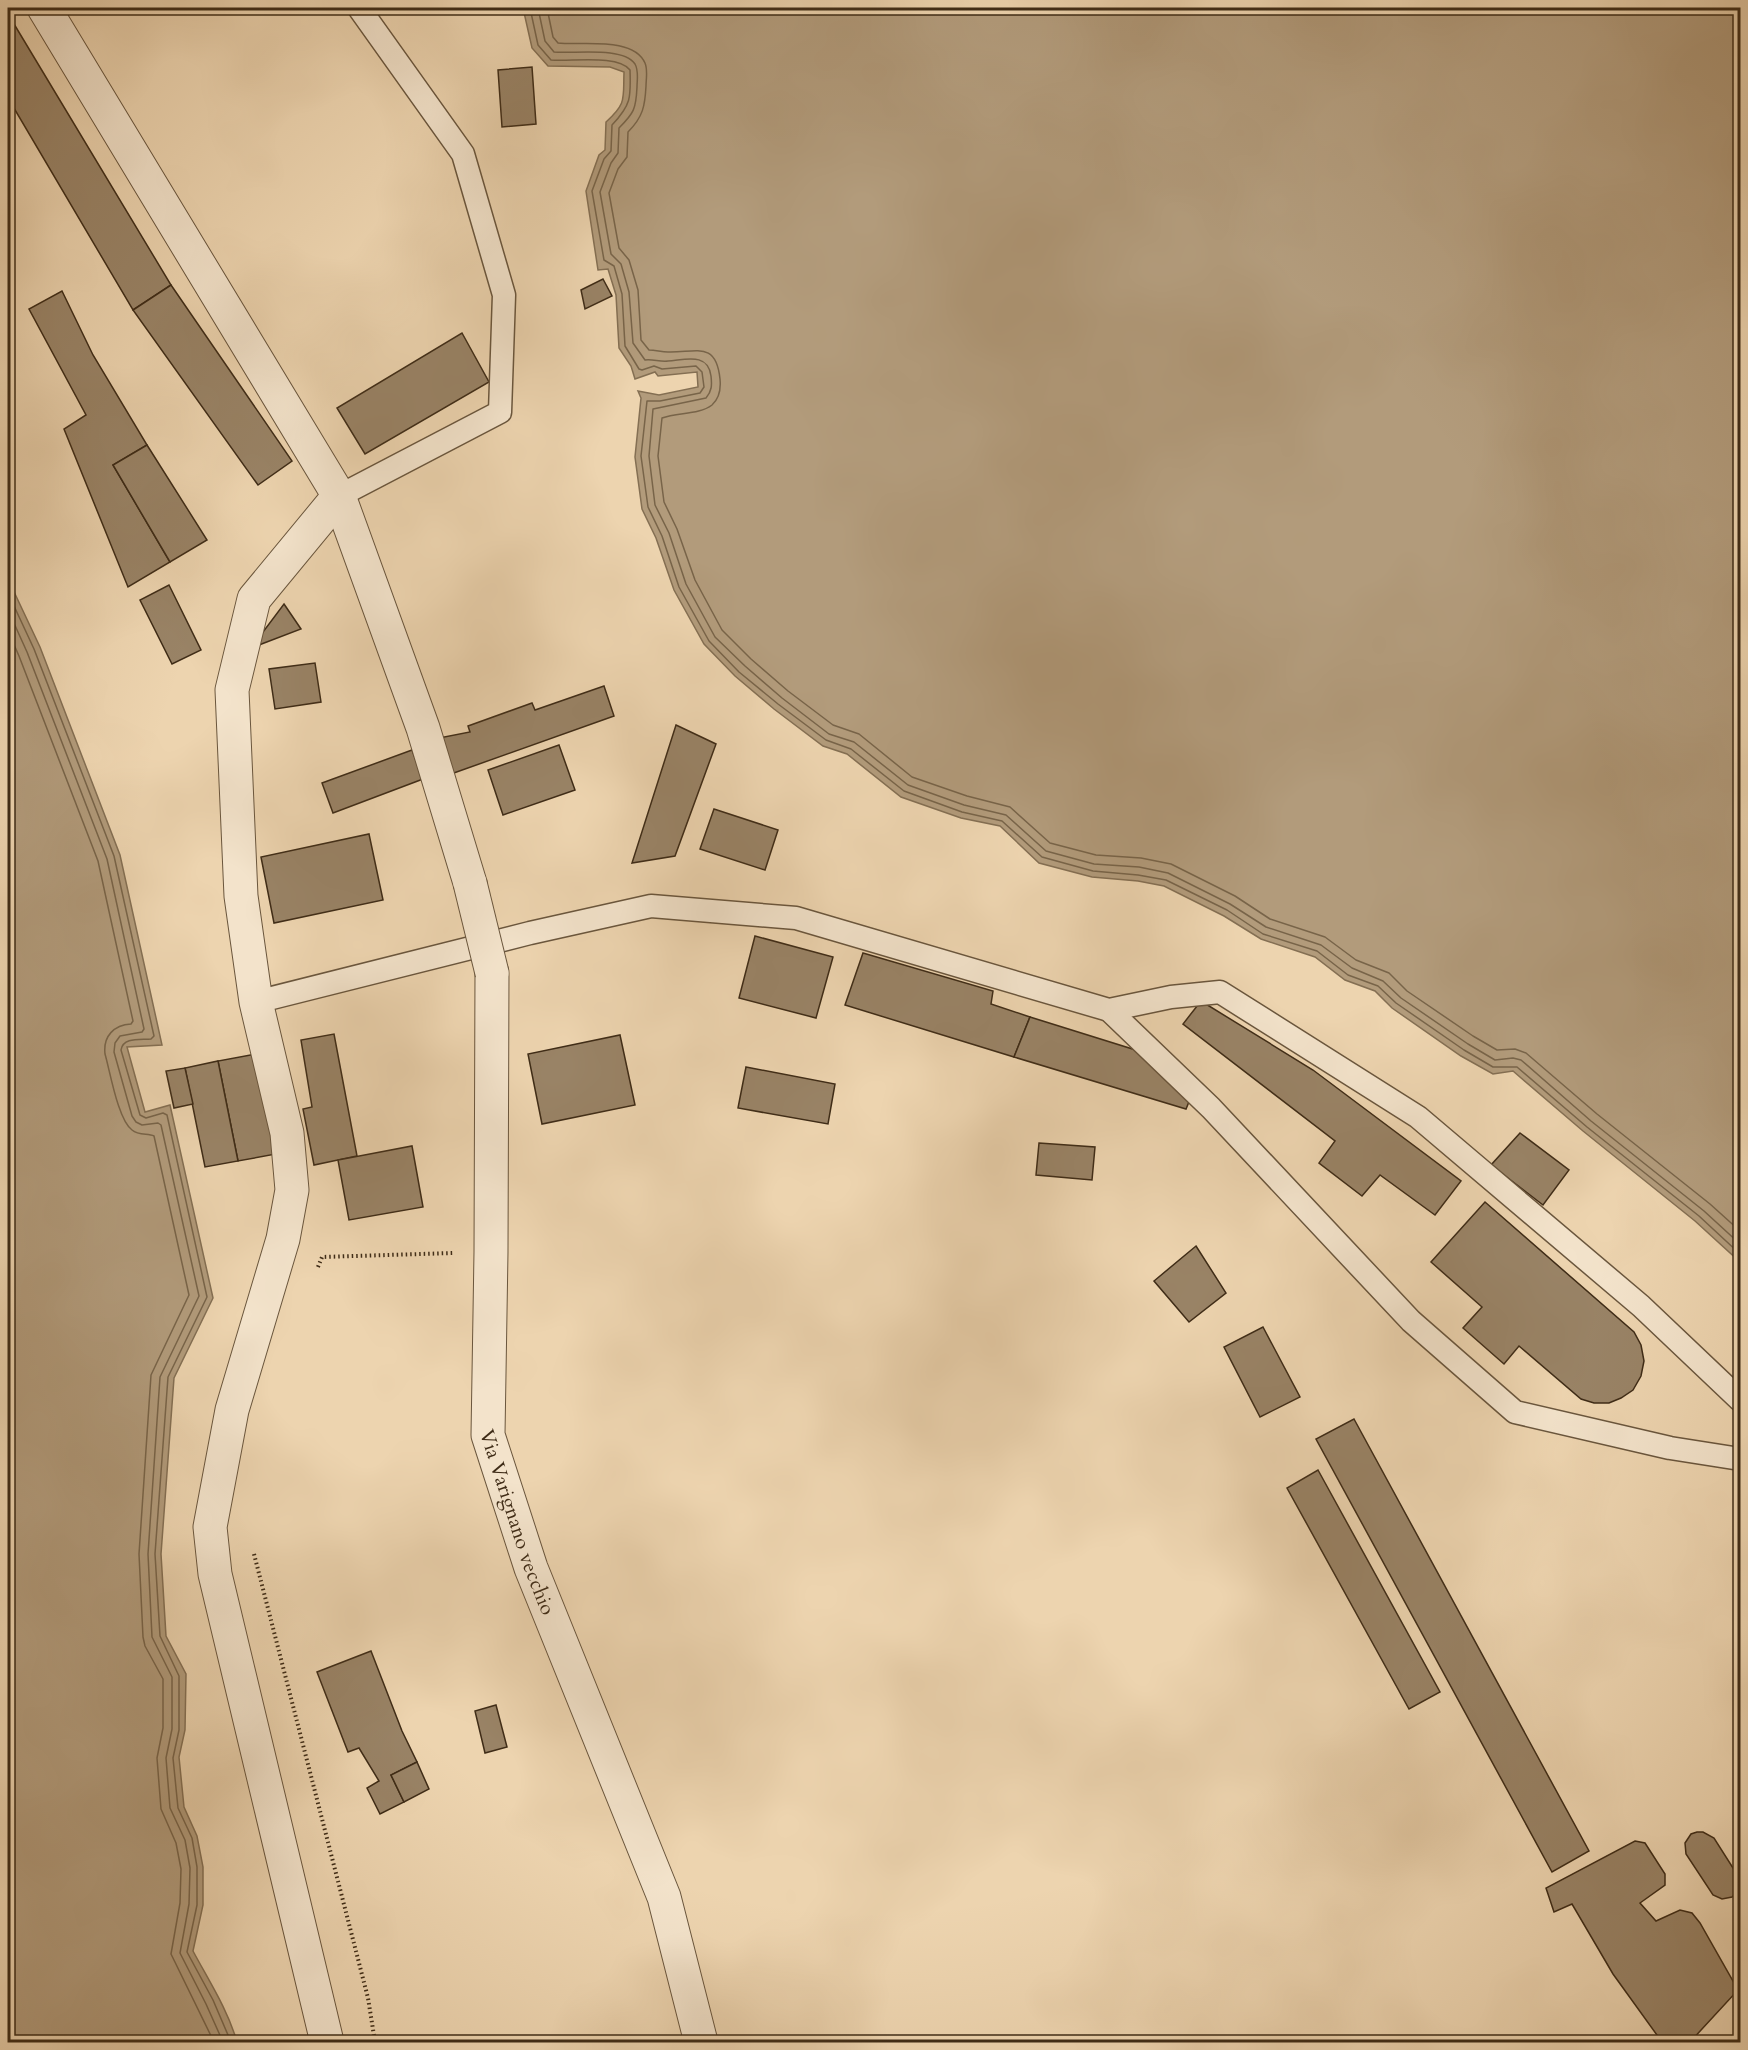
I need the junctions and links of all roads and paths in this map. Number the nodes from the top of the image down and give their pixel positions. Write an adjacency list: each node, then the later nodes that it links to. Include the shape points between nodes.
1 (44, 8): 3 (street, Via Varignano vecchio)
2 (359, 8): 3 (lane, via 463,154 504,295 500,412)
3 (339, 496): 4 (street, via 254,599 232,690 241,896); 6 (street, Via Varignano vecchio, bridge, via 423,728 470,883 492,973)
4 (256, 1002): 5 (lane, via 651,906 796,918); 11 (street, via 287,1133 292,1190 283,1239 232,1410 210,1527 215,1574)
5 (1109, 1010): 8 (lane, via 1220,992 1418,1117 1641,1306); 9 (lane, via 1211,1108 1411,1320 1515,1412 1670,1448)
6 (491, 1252): 7 (path, via 322,1257); 13 (street, Via Varignano vecchio, via 488,1435 531,1568 664,1897)
7 (318, 1267)
8 (1740, 1400)
9 (1740, 1459)
10 (252, 1547): 12 (path, via 368,1998)
11 (327, 2043)
12 (375, 2043)
13 (701, 2043)

